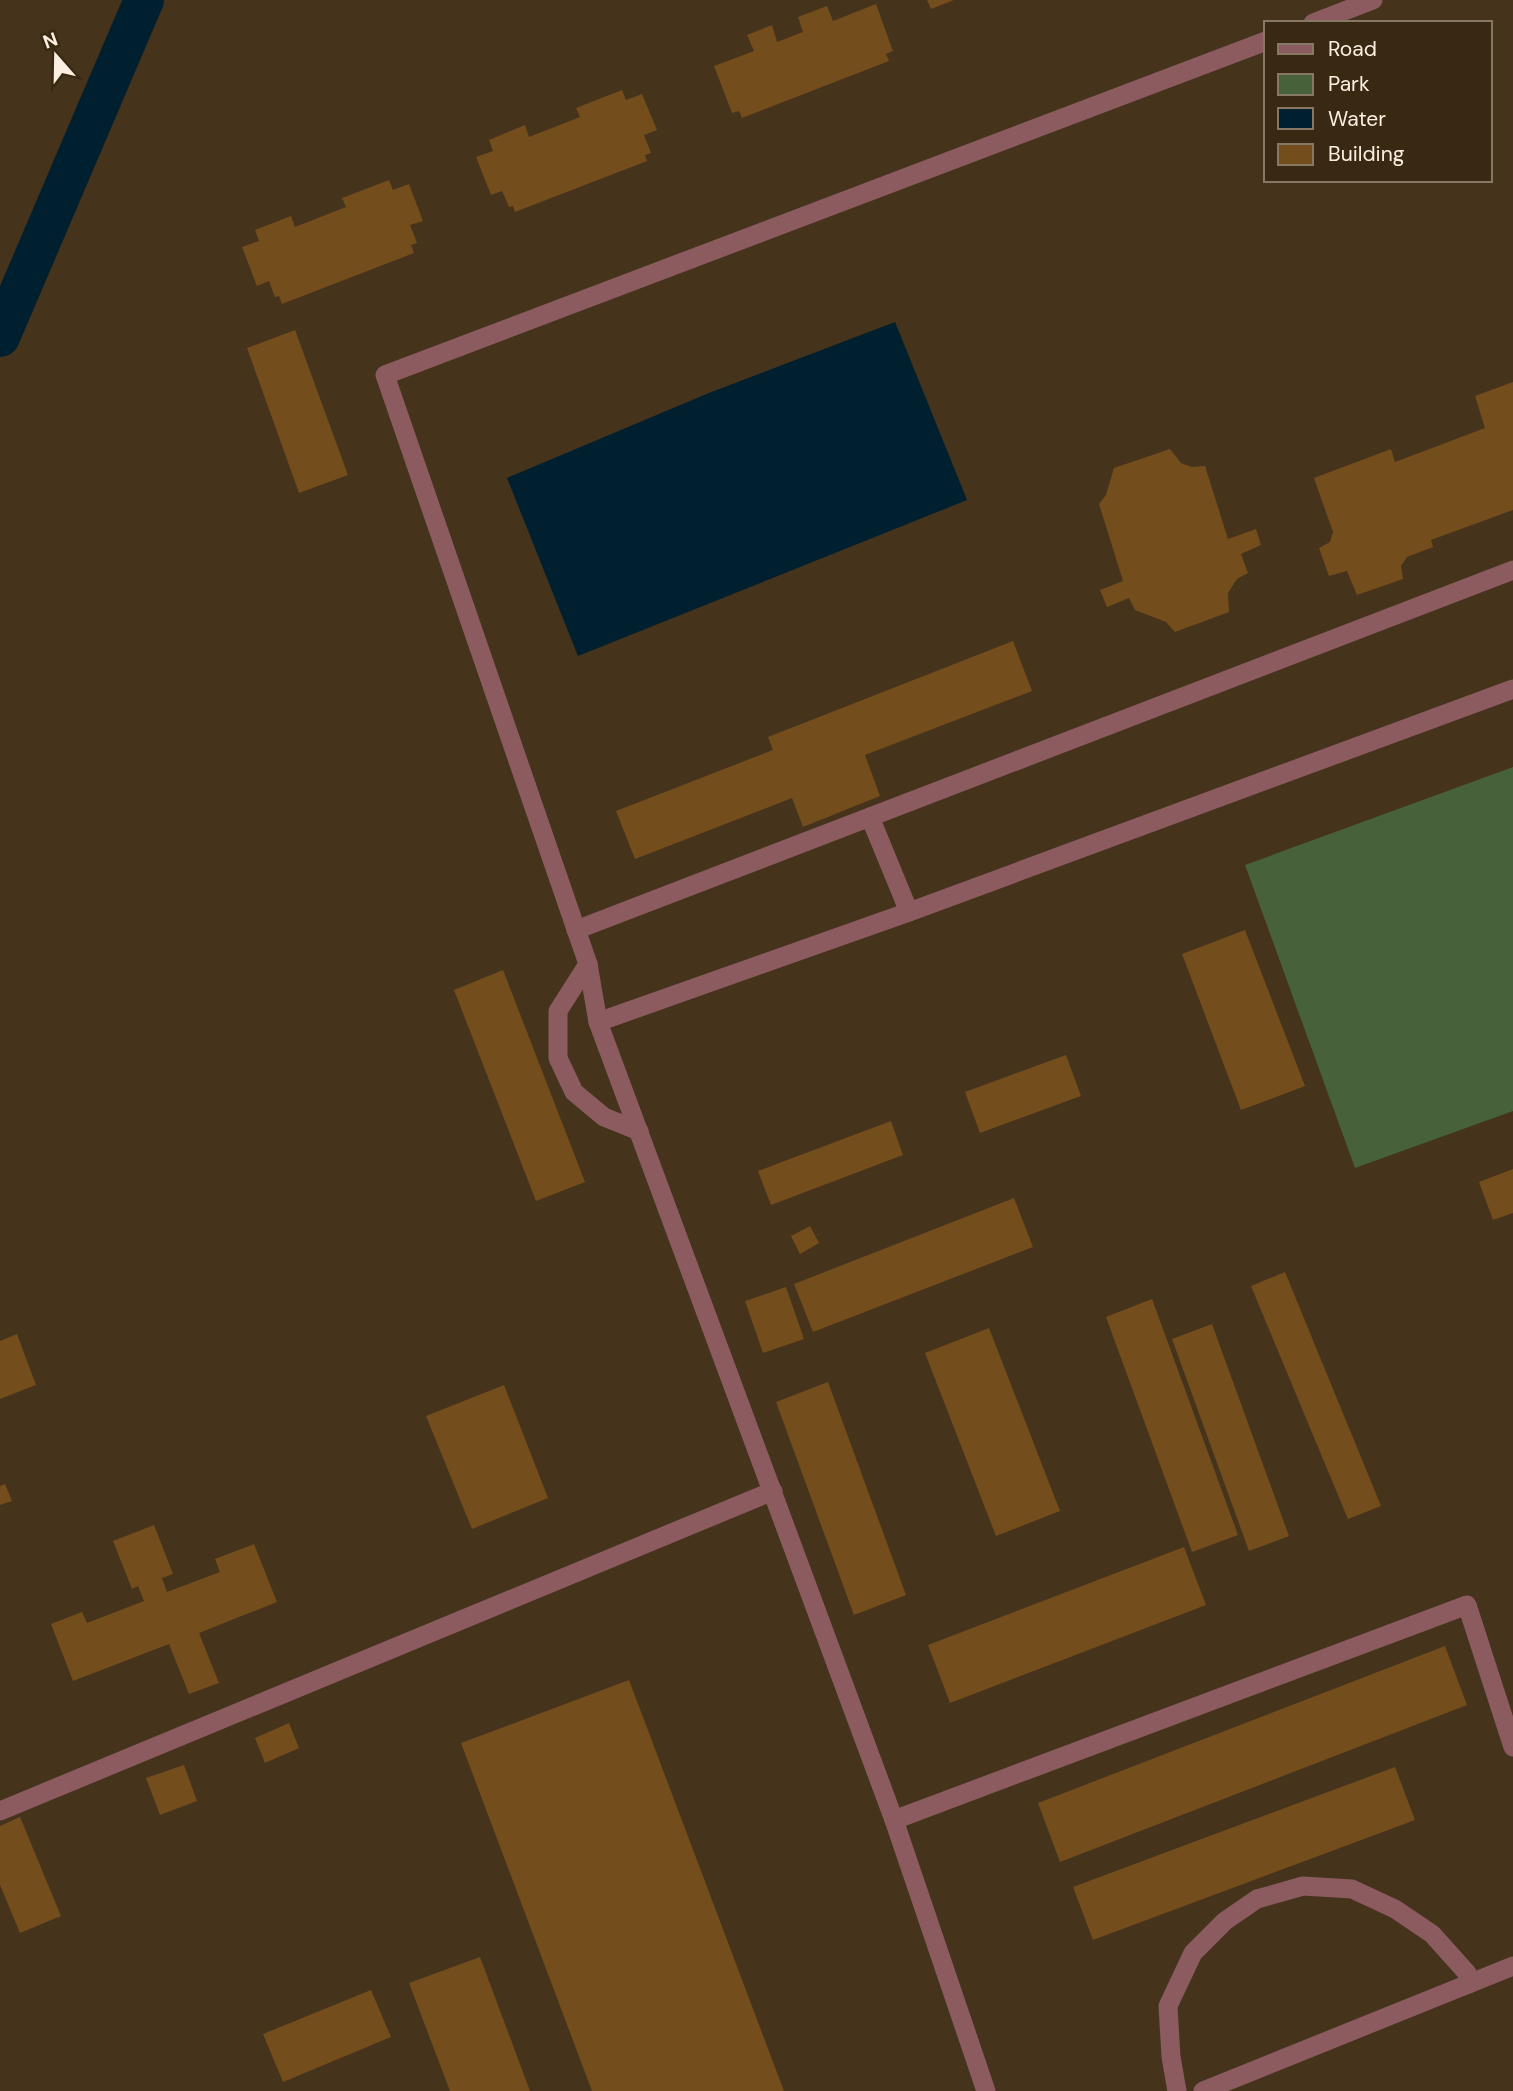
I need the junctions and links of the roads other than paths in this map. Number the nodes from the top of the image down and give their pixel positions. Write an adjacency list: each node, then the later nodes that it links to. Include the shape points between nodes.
1 (1373, 0): 2 (street)
2 (1318, 21)
3 (1264, 42): 8 (street, via 385,375)
4 (1513, 570): 6 (street)
5 (1513, 689): 7 (street)
6 (870, 817): 7 (street); 8 (street)
7 (909, 912): 10 (street)
8 (576, 930): 9 (street)
9 (588, 964): 10 (street); 11 (street, via 558,1011 558,1058 574,1092 604,1117)
10 (598, 1022): 11 (street)
11 (639, 1131): 12 (street)
12 (773, 1491): 14 (street); 15 (street)
13 (1513, 1747): 15 (street, via 1467,1605)
14 (0, 1811)
15 (894, 1821): 18 (street)
16 (1513, 1966): 17 (street)
17 (1469, 1984): 19 (street, via 1467,1973 1432,1934 1395,1909 1352,1889 1303,1886 1257,1899 1225,1920 1193,1953 1168,2006); 20 (street)
18 (986, 2091)
19 (1177, 2091)
20 (1203, 2091)

